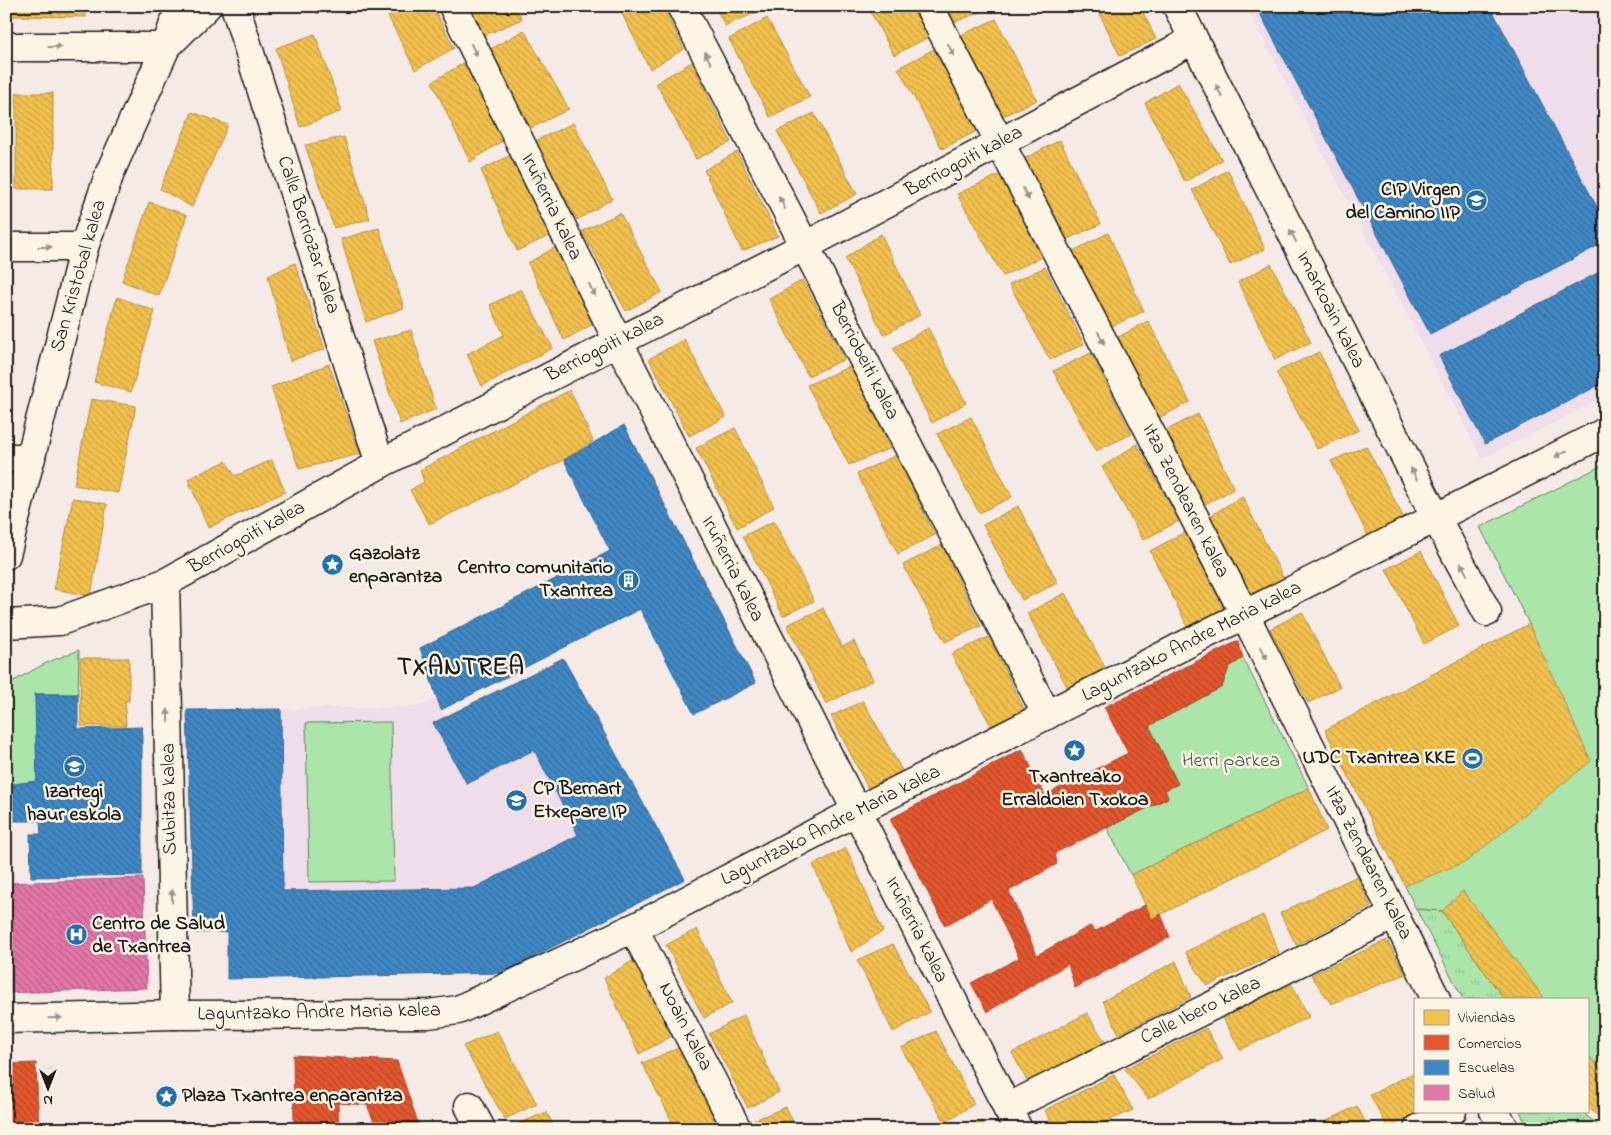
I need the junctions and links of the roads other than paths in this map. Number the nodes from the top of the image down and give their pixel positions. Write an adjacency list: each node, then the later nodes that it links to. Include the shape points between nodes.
1 (180, 6): 10 (street, San Kristobal kalea)
2 (207, 6): 10 (street)
3 (235, 6): 18 (street, Calle Berriozar kalea)
4 (452, 6): 15 (street, Iruñerria kalea, one-way to 15)
5 (681, 6): 12 (street, Berriobeiti kalea, one-way to 5)
6 (929, 6): 11 (street, Itza Zendearen kalea, one-way to 11)
7 (1177, 6): 8 (street, Imarkoain kalea)
8 (1193, 40): 11 (street, Berriogoiti kalea); 19 (street, Imarkoain kalea, one-way to 8)
9 (6, 47): 10 (street, one-way to 10)
10 (166, 47): 13 (street, San Kristobal kalea, via 111,170)
11 (999, 143): 12 (street, Berriogoiti kalea); 23 (street, Itza Zendearen kalea, one-way to 23)
12 (805, 246): 15 (street, Berriogoiti kalea); 25 (street, Berriobeiti kalea)
13 (84, 247): 14 (street, one-way to 13); 17 (street, San Kristobal kalea)
14 (6, 248)
15 (618, 341): 18 (street, Berriogoiti kalea); 26 (street, Iruñerria kalea)
16 (1605, 432): 19 (street, Laguntzako Andre Maria kalea, one-way to 19)
17 (18, 458): 20 (street, San Kristobal kalea)
18 (380, 464): 21 (street, Berriogoiti kalea)
19 (1430, 524): 22 (street, Imarkoain kalea, one-way to 19); 23 (street, Laguntzako Andre Maria kalea)
20 (6, 555)
21 (166, 583): 24 (street, Berriogoiti kalea, via 60,621); 30 (street, Subitza kalea, one-way to 21)
22 (1487, 612)
23 (1246, 618): 25 (street, Laguntzako Andre Maria kalea); 26 (street, Laguntzako Andre Maria kalea); 27 (street, Itza Zendearen kalea, one-way to 27)
24 (6, 624)
25 (1047, 715): 26 (street, Laguntzako Andre Maria kalea)
26 (867, 812): 28 (street, Laguntzako Andre Maria kalea); 34 (street, Iruñerria kalea)
27 (1394, 915): 29 (street, Itza Zendearen kalea); 34 (street, Calle Ibero kalea)
28 (642, 924): 30 (street, Laguntzako Andre Maria kalea, via 458,1010 428,1014); 35 (street, Noain kalea, via 638,937)
29 (1436, 998)
30 (175, 1015): 31 (street, Laguntzako Andre Maria kalea, one-way to 30)
31 (6, 1019)
32 (1450, 1112): 36 (street)
33 (1495, 1112): 37 (street)
34 (1013, 1118)
35 (737, 1129)
36 (1418, 1129)
37 (1505, 1129)

